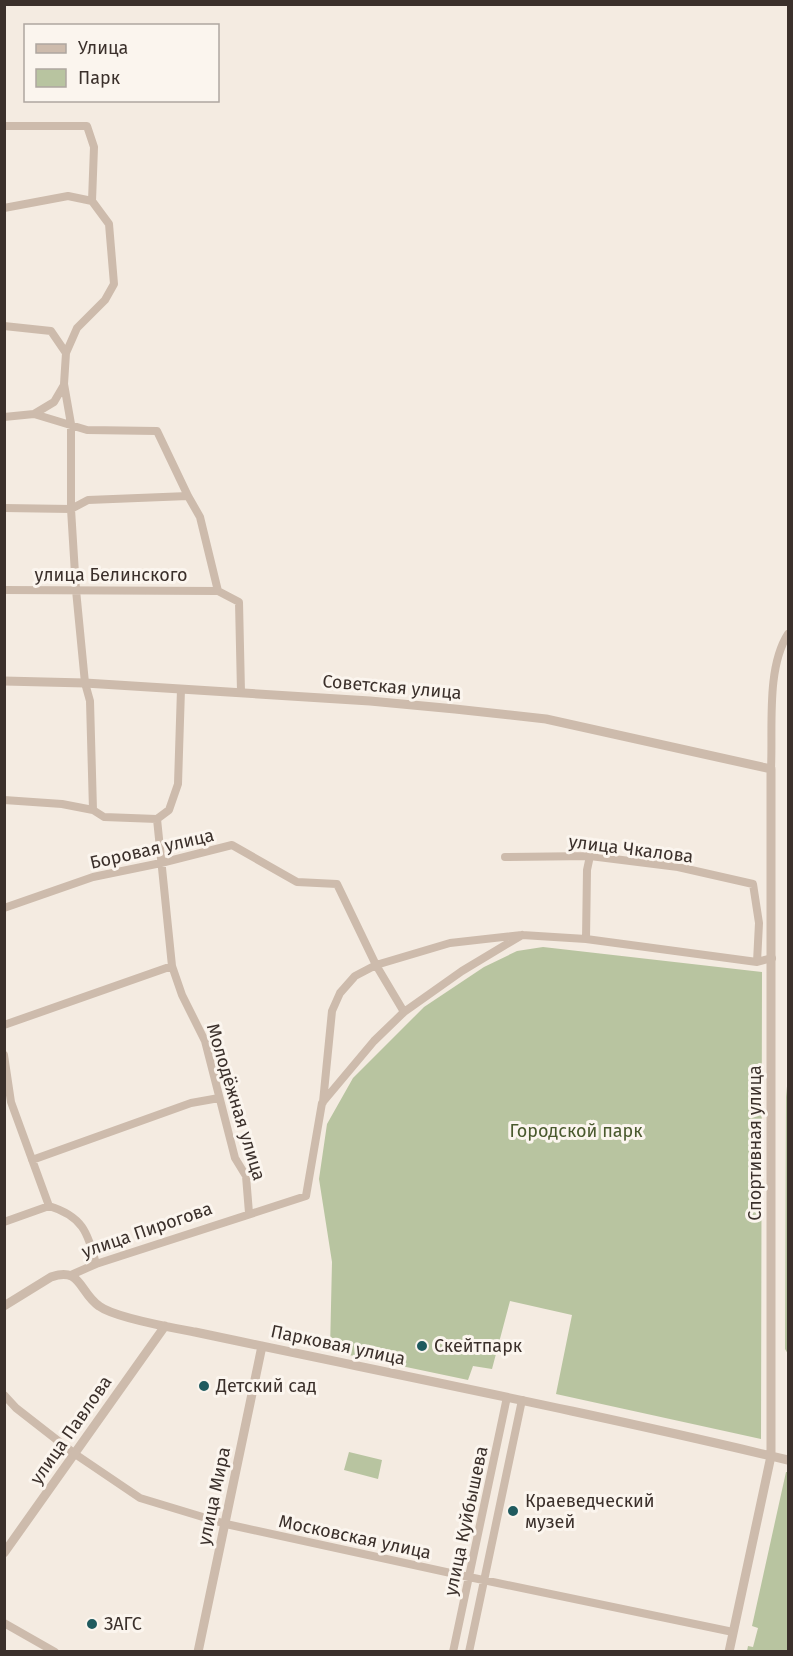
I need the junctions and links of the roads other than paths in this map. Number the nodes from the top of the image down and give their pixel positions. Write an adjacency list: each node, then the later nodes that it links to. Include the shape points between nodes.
1 (4, 126): 2 (street, via 87,126 94,147)
2 (92, 201): 3 (street, via 68,196); 5 (street, via 109,224 114,284 105,300 77,328)
3 (4, 208)
4 (4, 326): 5 (street, via 51,331)
5 (66, 353): 6 (street)
6 (64, 384): 7 (street, via 54,402); 9 (street)
7 (34, 414): 8 (street); 9 (street)
8 (4, 417)
9 (71, 424): 10 (street, via 87,430 158,431); 12 (street)
10 (188, 496): 12 (street, via 88,500); 15 (street, via 200,517)
11 (4, 508): 12 (street)
12 (71, 509): 14 (street)
13 (4, 590): 14 (street, улица Белинского)
14 (76, 590): 15 (street, улица Белинского); 18 (street)
15 (218, 591): 20 (street, via 239,602)
16 (789, 634): 21 (street, Спортивная улица, via 778,658 774,683)
17 (4, 681): 18 (street, Советская улица)
18 (84, 682): 19 (street, Советская улица); 23 (street, via 90,701)
19 (181, 689): 20 (street, Советская улица); 24 (street, via 178,784 169,810)
20 (242, 692): 21 (street, Советская улица, via 546,719)
21 (771, 769): 31 (street, Спортивная улица)
22 (4, 800): 23 (street)
23 (93, 810): 24 (street, via 104,817)
24 (157, 819): 27 (street, Молодёжная улица)
25 (590, 856): 26 (street, улица Чкалова); 30 (street); 32 (street, улица Чкалова, via 678,867 753,884 759,923)
26 (505, 857)
27 (161, 863): 28 (street, Боровая улица, via 93,877); 33 (street, Боровая улица, via 232,845 297,882 337,884); 34 (street, Молодёжная улица)
28 (4, 908)
29 (522, 935): 30 (street); 33 (street, via 450,943); 35 (street)
30 (586, 939): 32 (street)
31 (772, 958): 32 (street); 53 (street, Спортивная улица)
32 (757, 962)
33 (376, 965): 35 (street, Боровая улица); 39 (street, via 355,976 340,993 332,1011)
34 (172, 966): 36 (street); 38 (street, Молодёжная улица, via 205,1041)
35 (404, 1012): 39 (street)
36 (4, 1025)
37 (4, 1055): 40 (street, via 11,1102)
38 (219, 1098): 40 (street, via 191,1103); 42 (street, Молодёжная улица, via 235,1158 246,1176)
39 (322, 1103): 42 (street, улица Пирогова, via 306,1196)
40 (32, 1160): 41 (street)
41 (49, 1206): 43 (street); 44 (street, via 77,1219 92,1246)
42 (249, 1213): 44 (street, улица Пирогова)
43 (4, 1222)
44 (96, 1264): 45 (street, улица Пирогова)
45 (71, 1275): 46 (street, улица Пирогова, via 51,1277); 47 (street, Парковая улица, via 105,1310)
46 (4, 1306)
47 (165, 1326): 48 (street, Парковая улица); 52 (street, улица Павлова)
48 (262, 1346): 50 (street, Парковая улица); 55 (street, улица Мира)
49 (4, 1395): 52 (street, Московская улица)
50 (507, 1397): 51 (street, Парковая улица); 57 (street, улица Куйбышева)
51 (522, 1400): 53 (street, Парковая улица); 58 (street, улица Куйбышева)
52 (75, 1454): 55 (street, Московская улица, via 140,1498); 56 (street, улица Павлова)
53 (771, 1456): 54 (street, Парковая улица); 60 (street, Спортивная улица)
54 (789, 1460)
55 (226, 1524): 57 (street, Московская улица); 62 (street, улица Мира)
56 (4, 1553)
57 (469, 1577): 58 (street, Московская улица); 63 (street, улица Куйбышева)
58 (485, 1581): 60 (street, Московская улица); 64 (street, улица Куйбышева)
59 (4, 1623): 61 (street)
60 (733, 1632): 65 (street, Спортивная улица)
61 (55, 1652)
62 (198, 1652)
63 (453, 1652)
64 (469, 1652)
65 (729, 1652)

